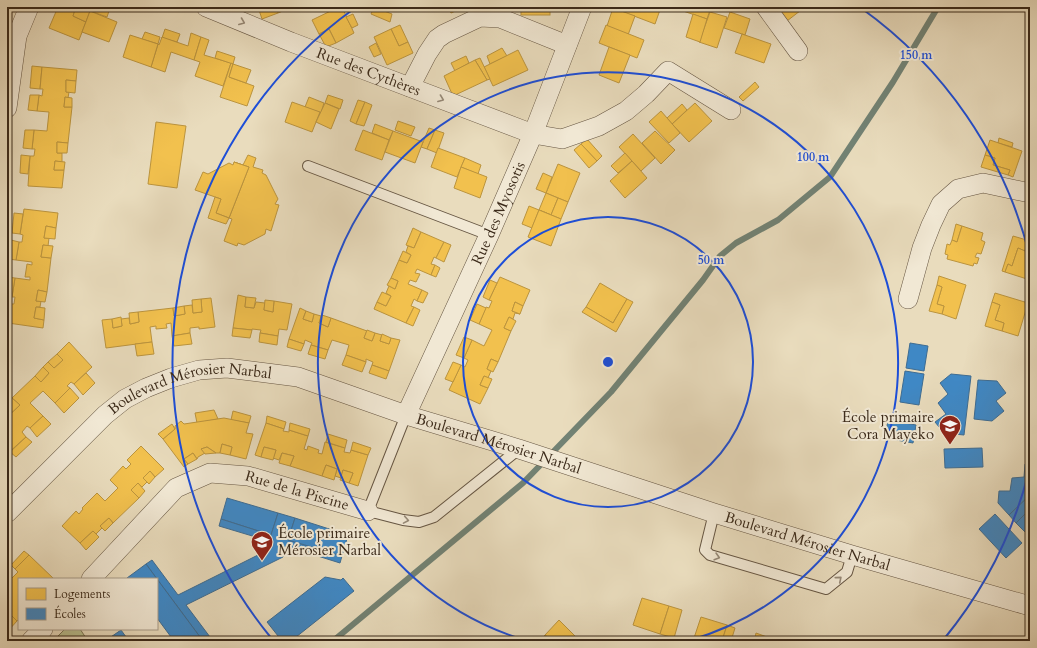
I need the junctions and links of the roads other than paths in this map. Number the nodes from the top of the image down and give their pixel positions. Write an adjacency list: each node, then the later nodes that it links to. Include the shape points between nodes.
1 (29, 7): 8 (street, via 17,36)
2 (206, 7): 7 (street, Rue des Cythères, one-way to 7)
3 (582, 7): 5 (street, Rue des Myosotis)
4 (766, 7): 6 (street)
5 (567, 45): 7 (street, via 506,20 480,17 437,39); 10 (street, Rue des Myosotis)
6 (798, 50)
7 (410, 87): 10 (street, Rue des Cythères, one-way to 10)
8 (7, 108)
9 (731, 110): 10 (street, Rue des Cythères, via 668,71 626,111 599,126 562,140)
10 (533, 134): 13 (street, Rue des Myosotis)
11 (308, 166): 13 (lane)
12 (1030, 194): 14 (street, via 983,183 958,189 941,204 931,225)
13 (488, 235): 15 (street, Rue des Myosotis)
14 (908, 299)
15 (406, 415): 16 (street, Boulevard Mérosier Narbal); 17 (lane); 18 (street, Boulevard Mérosier Narbal, via 298,377 227,368 199,370 171,378 125,399 105,415)
16 (523, 450): 17 (lane, Rue de la Piscine, one-way to 16, via 419,522 434,517); 19 (street, Boulevard Mérosier Narbal)
17 (368, 511): 21 (street, Rue de la Piscine, via 248,476 210,472 176,488)
18 (7, 512)
19 (714, 513): 20 (street, Boulevard Mérosier Narbal); 20 (lane, one-way to 20, via 705,550 710,555 826,589 847,572)
20 (852, 555): 22 (street, Boulevard Mérosier Narbal)
21 (92, 578)
22 (1030, 606)
23 (42, 630): 24 (street)
24 (31, 641)

